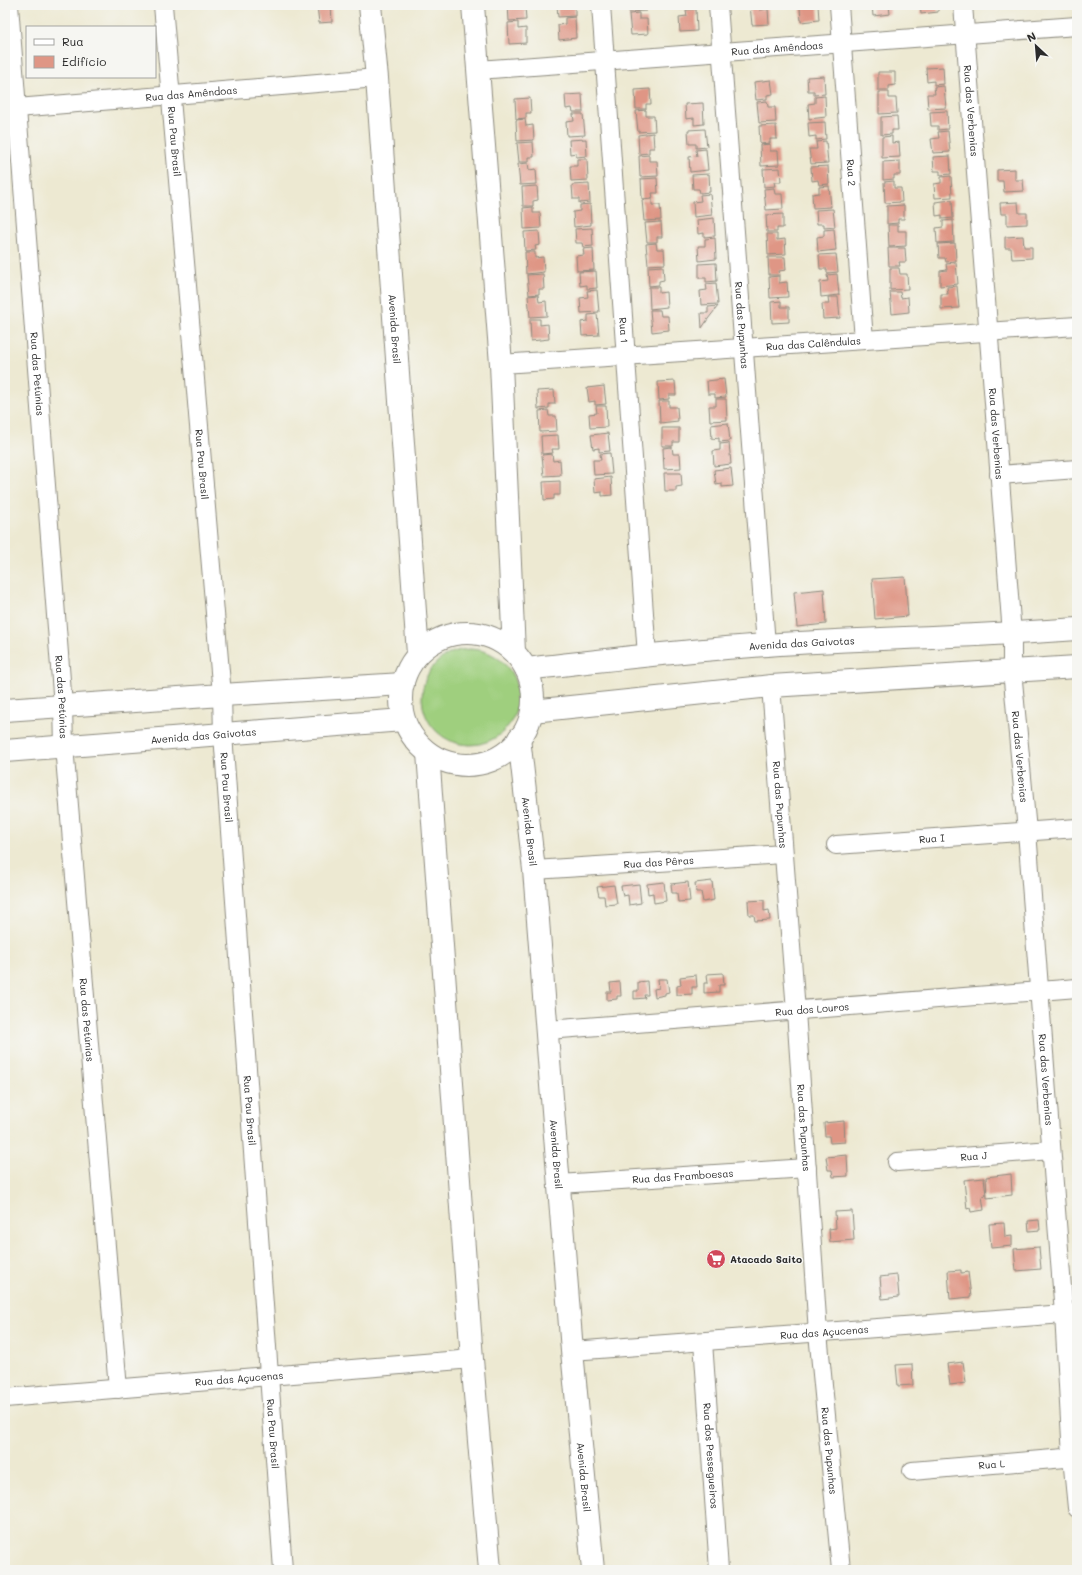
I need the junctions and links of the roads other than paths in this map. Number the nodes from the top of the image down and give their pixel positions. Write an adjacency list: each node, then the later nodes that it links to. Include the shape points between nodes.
1 (9, 5): 17 (street, Rua das Petúnias)
2 (163, 5): 16 (street, Rua Pau Brasil)
3 (370, 5): 15 (street, Avenida Brasil)
4 (473, 5): 14 (street)
5 (601, 5): 13 (street, Rua 1)
6 (718, 5): 12 (street, Rua das Pupunhas)
7 (839, 5): 11 (street, Rua 2)
8 (963, 5): 10 (street, Rua das Verbenias)
9 (1077, 26): 10 (street, Rua das Amêndoas)
10 (965, 34): 11 (street, Rua das Amêndoas); 19 (street, Rua das Verbenias)
11 (842, 43): 12 (street, Rua das Amêndoas); 20 (street, Rua 2)
12 (722, 52): 13 (street, Rua das Amêndoas); 21 (street, Rua das Pupunhas)
13 (605, 61): 14 (street, Rua das Amêndoas); 22 (street, Rua 1)
14 (478, 70): 23 (street)
15 (377, 78): 16 (street, Rua das Amêndoas); 30 (street, Avenida Brasil)
16 (170, 95): 17 (street, Rua das Amêndoas); 37 (street, Rua Pau Brasil)
17 (11, 108): 38 (street, Rua das Petúnias)
18 (1077, 326): 19 (street, Rua das Calêndulas)
19 (988, 332): 20 (street, Rua das Calêndulas); 25 (street, Rua das Verbenias)
20 (864, 340): 21 (street, Rua das Calêndulas)
21 (744, 349): 22 (street, Rua das Calêndulas); 28 (street, Rua das Pupunhas)
22 (626, 356): 23 (street, Rua das Calêndulas); 31 (street, Rua 1)
23 (501, 364): 29 (street)
24 (1077, 469): 25 (street)
25 (999, 475): 27 (street, Rua das Verbenias)
26 (1077, 629): 27 (street, Avenida das Gaivotas)
27 (1012, 634): 28 (street, Avenida das Gaivotas); 34 (street, Rua das Verbenias)
28 (766, 645): 31 (street, Avenida das Gaivotas)
29 (514, 652): 30 (street, via 497,640 476,633 462,633 435,641); 33 (street)
30 (418, 654): 35 (street, via 405,673)
31 (647, 656): 33 (street, Avenida das Gaivotas)
32 (1077, 667): 34 (street)
33 (526, 670): 40 (street, via 533,690)
34 (1012, 670): 36 (street); 48 (street, Rua das Verbenias)
35 (403, 684): 37 (street); 41 (street, via 400,694)
36 (771, 686): 40 (street); 50 (street, Rua das Pupunhas)
37 (222, 695): 38 (street); 42 (street, Rua Pau Brasil)
38 (63, 706): 39 (street); 44 (street, Rua das Petúnias)
39 (5, 710)
40 (532, 711): 43 (street, via 525,731)
41 (403, 720): 42 (street, Avenida das Gaivotas); 46 (street, via 412,737)
42 (223, 734): 44 (street, Avenida das Gaivotas); 65 (street, Rua Pau Brasil)
43 (519, 738): 46 (street, via 511,748 492,760 470,765 448,763); 51 (street, Avenida Brasil)
44 (64, 746): 45 (street, Avenida das Gaivotas); 66 (street, Rua das Petúnias)
45 (5, 751)
46 (428, 753): 64 (street)
47 (1077, 828): 48 (street, Rua I)
48 (1027, 831): 49 (street, Rua I); 53 (street, Rua das Verbenias)
49 (836, 845)
50 (783, 854): 51 (street, Rua das Pêras); 54 (street, Rua das Pupunhas)
51 (534, 870): 55 (street, Avenida Brasil)
52 (1077, 988): 53 (street, Rua dos Louros)
53 (1039, 991): 54 (street, Rua dos Louros); 56 (street, Rua das Verbenias)
54 (796, 1011): 55 (street, Rua dos Louros); 58 (street, Rua das Pupunhas)
55 (548, 1030): 59 (street, Avenida Brasil)
56 (1051, 1150): 57 (street, Rua J); 60 (street, Rua das Verbenias)
57 (897, 1162)
58 (807, 1168): 59 (street, Rua das Framboesas); 61 (street, Rua das Pupunhas)
59 (559, 1184): 63 (street, Avenida Brasil)
60 (1070, 1313): 61 (street, Rua das Açucenas); 68 (street, Rua das Verbenias)
61 (818, 1333): 62 (street, Rua das Açucenas); 75 (street, Rua das Pupunhas)
62 (703, 1342): 63 (street, Rua das Açucenas); 74 (street, Rua dos Pessegueiros)
63 (572, 1352): 73 (street, Avenida Brasil)
64 (472, 1359): 65 (street, Rua das Açucenas); 72 (street)
65 (269, 1376): 66 (street, Rua das Açucenas); 71 (street, Rua Pau Brasil)
66 (118, 1388): 67 (street, Rua das Açucenas)
67 (5, 1398)
68 (1075, 1457): 69 (street, Rua L); 70 (street, Rua das Verbenias)
69 (912, 1471)
70 (1077, 1508)
71 (283, 1570)
72 (490, 1570)
73 (593, 1570)
74 (719, 1570)
75 (841, 1570)

